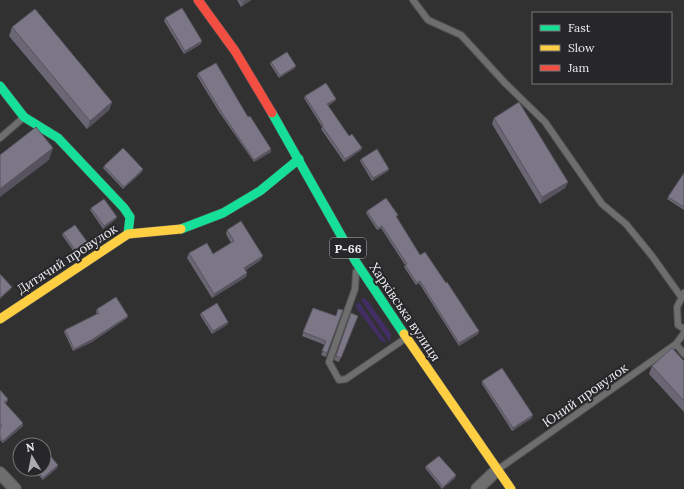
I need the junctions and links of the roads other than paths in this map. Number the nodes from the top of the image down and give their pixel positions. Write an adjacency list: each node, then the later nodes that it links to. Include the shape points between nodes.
1 (198, 0): 6 (main road, Харківська вулиця / Р-66, via 234,51)
2 (413, 0): 9 (lane, via 428,20 461,35 545,122 602,204 626,224)
3 (0, 86): 4 (main road)
4 (24, 117): 5 (lane); 7 (main road, via 58,138 124,208 130,217)
5 (0, 138)
6 (299, 159): 7 (main road, Дитячий провулок, via 260,191 222,213 177,231); 8 (main road, Харківська вулиця / Р-66)
7 (128, 234): 10 (main road, Дитячий провулок)
8 (356, 262): 13 (main road, Харківська вулиця / Р-66); 13 (lane, via 355,289 329,362 340,380 346,379)
9 (683, 295): 11 (lane, via 677,307 678,325)
10 (0, 319)
11 (684, 328)
12 (684, 333): 14 (lane, Юний провулок)
13 (406, 338): 16 (main road, Харківська вулиця / Р-66)
14 (676, 344): 15 (lane); 16 (lane, Юний провулок)
15 (684, 354)
16 (497, 470): 19 (street); 20 (main road, Харківська вулиця / Р-66)
17 (0, 473): 18 (street)
18 (15, 489)
19 (477, 489)
20 (511, 489)

